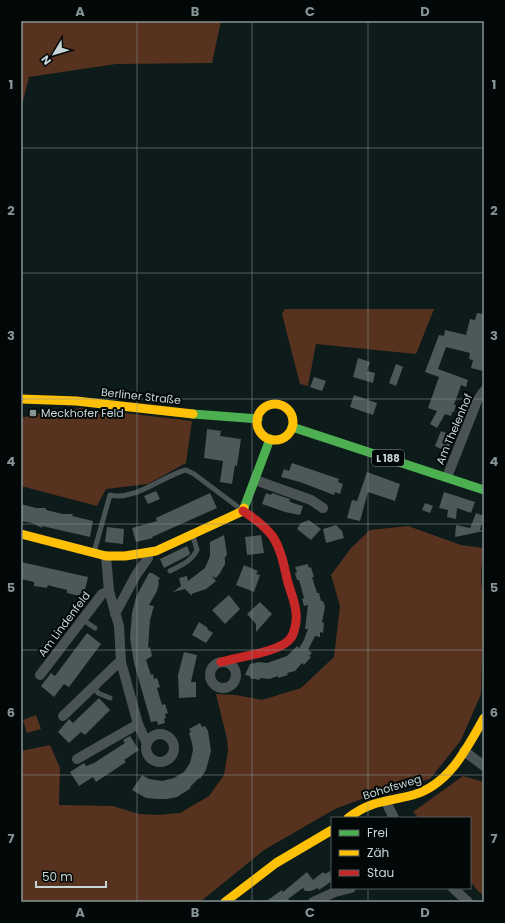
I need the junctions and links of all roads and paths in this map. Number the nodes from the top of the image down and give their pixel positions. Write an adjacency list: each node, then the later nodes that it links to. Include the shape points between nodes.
1 (484, 391): 6 (street, Am Thelenhof, via 477,401)
2 (21, 399): 3 (street, Berliner Straße, via 76,401)
3 (258, 419): 4 (street, via 260,413 269,405 281,405 290,413); 5 (street, via 262,433)
4 (292, 427): 5 (street, via 282,438); 6 (street, L 188)
5 (270, 439): 7 (street)
6 (447, 477): 8 (street, L 188)
7 (255, 480): 9 (street, via 311,500); 10 (street)
8 (484, 490)
9 (323, 508)
10 (243, 511): 12 (street); 13 (lane, via 186,470 129,495 110,495); 22 (street, via 267,530 277,544 296,612 295,626 290,639 282,645)
11 (21, 534): 13 (street)
12 (192, 535): 14 (street); 16 (lane, via 197,550 194,557)
13 (94, 553): 15 (street)
14 (148, 553): 15 (street); 18 (street, via 148,558)
15 (106, 556): 17 (street)
16 (170, 571)
17 (109, 591): 18 (street); 19 (street, Am Lindenfeld, via 102,594)
18 (115, 614): 21 (street, via 119,626)
19 (83, 620): 20 (lane); 23 (street, Am Lindenfeld)
20 (95, 628)
21 (121, 662): 24 (street); 28 (street)
22 (221, 662)
23 (40, 675)
24 (93, 686): 25 (lane, via 98,693); 26 (street)
25 (110, 698)
26 (63, 716)
27 (484, 718): 30 (street, Bohofsweg)
28 (138, 724): 29 (street); 31 (street)
29 (147, 744)
30 (464, 751): 32 (street); 33 (street, Bohofsweg, via 449,771 433,786 418,794)
31 (77, 759)
32 (484, 766)
33 (386, 802): 34 (street, Bohofsweg, via 369,805); 35 (street)
34 (349, 817)
35 (394, 817)
36 (331, 831): 39 (street, via 276,863)
37 (347, 889): 40 (street)
38 (454, 889): 41 (street)
39 (225, 902)
40 (313, 902)
41 (468, 902)

